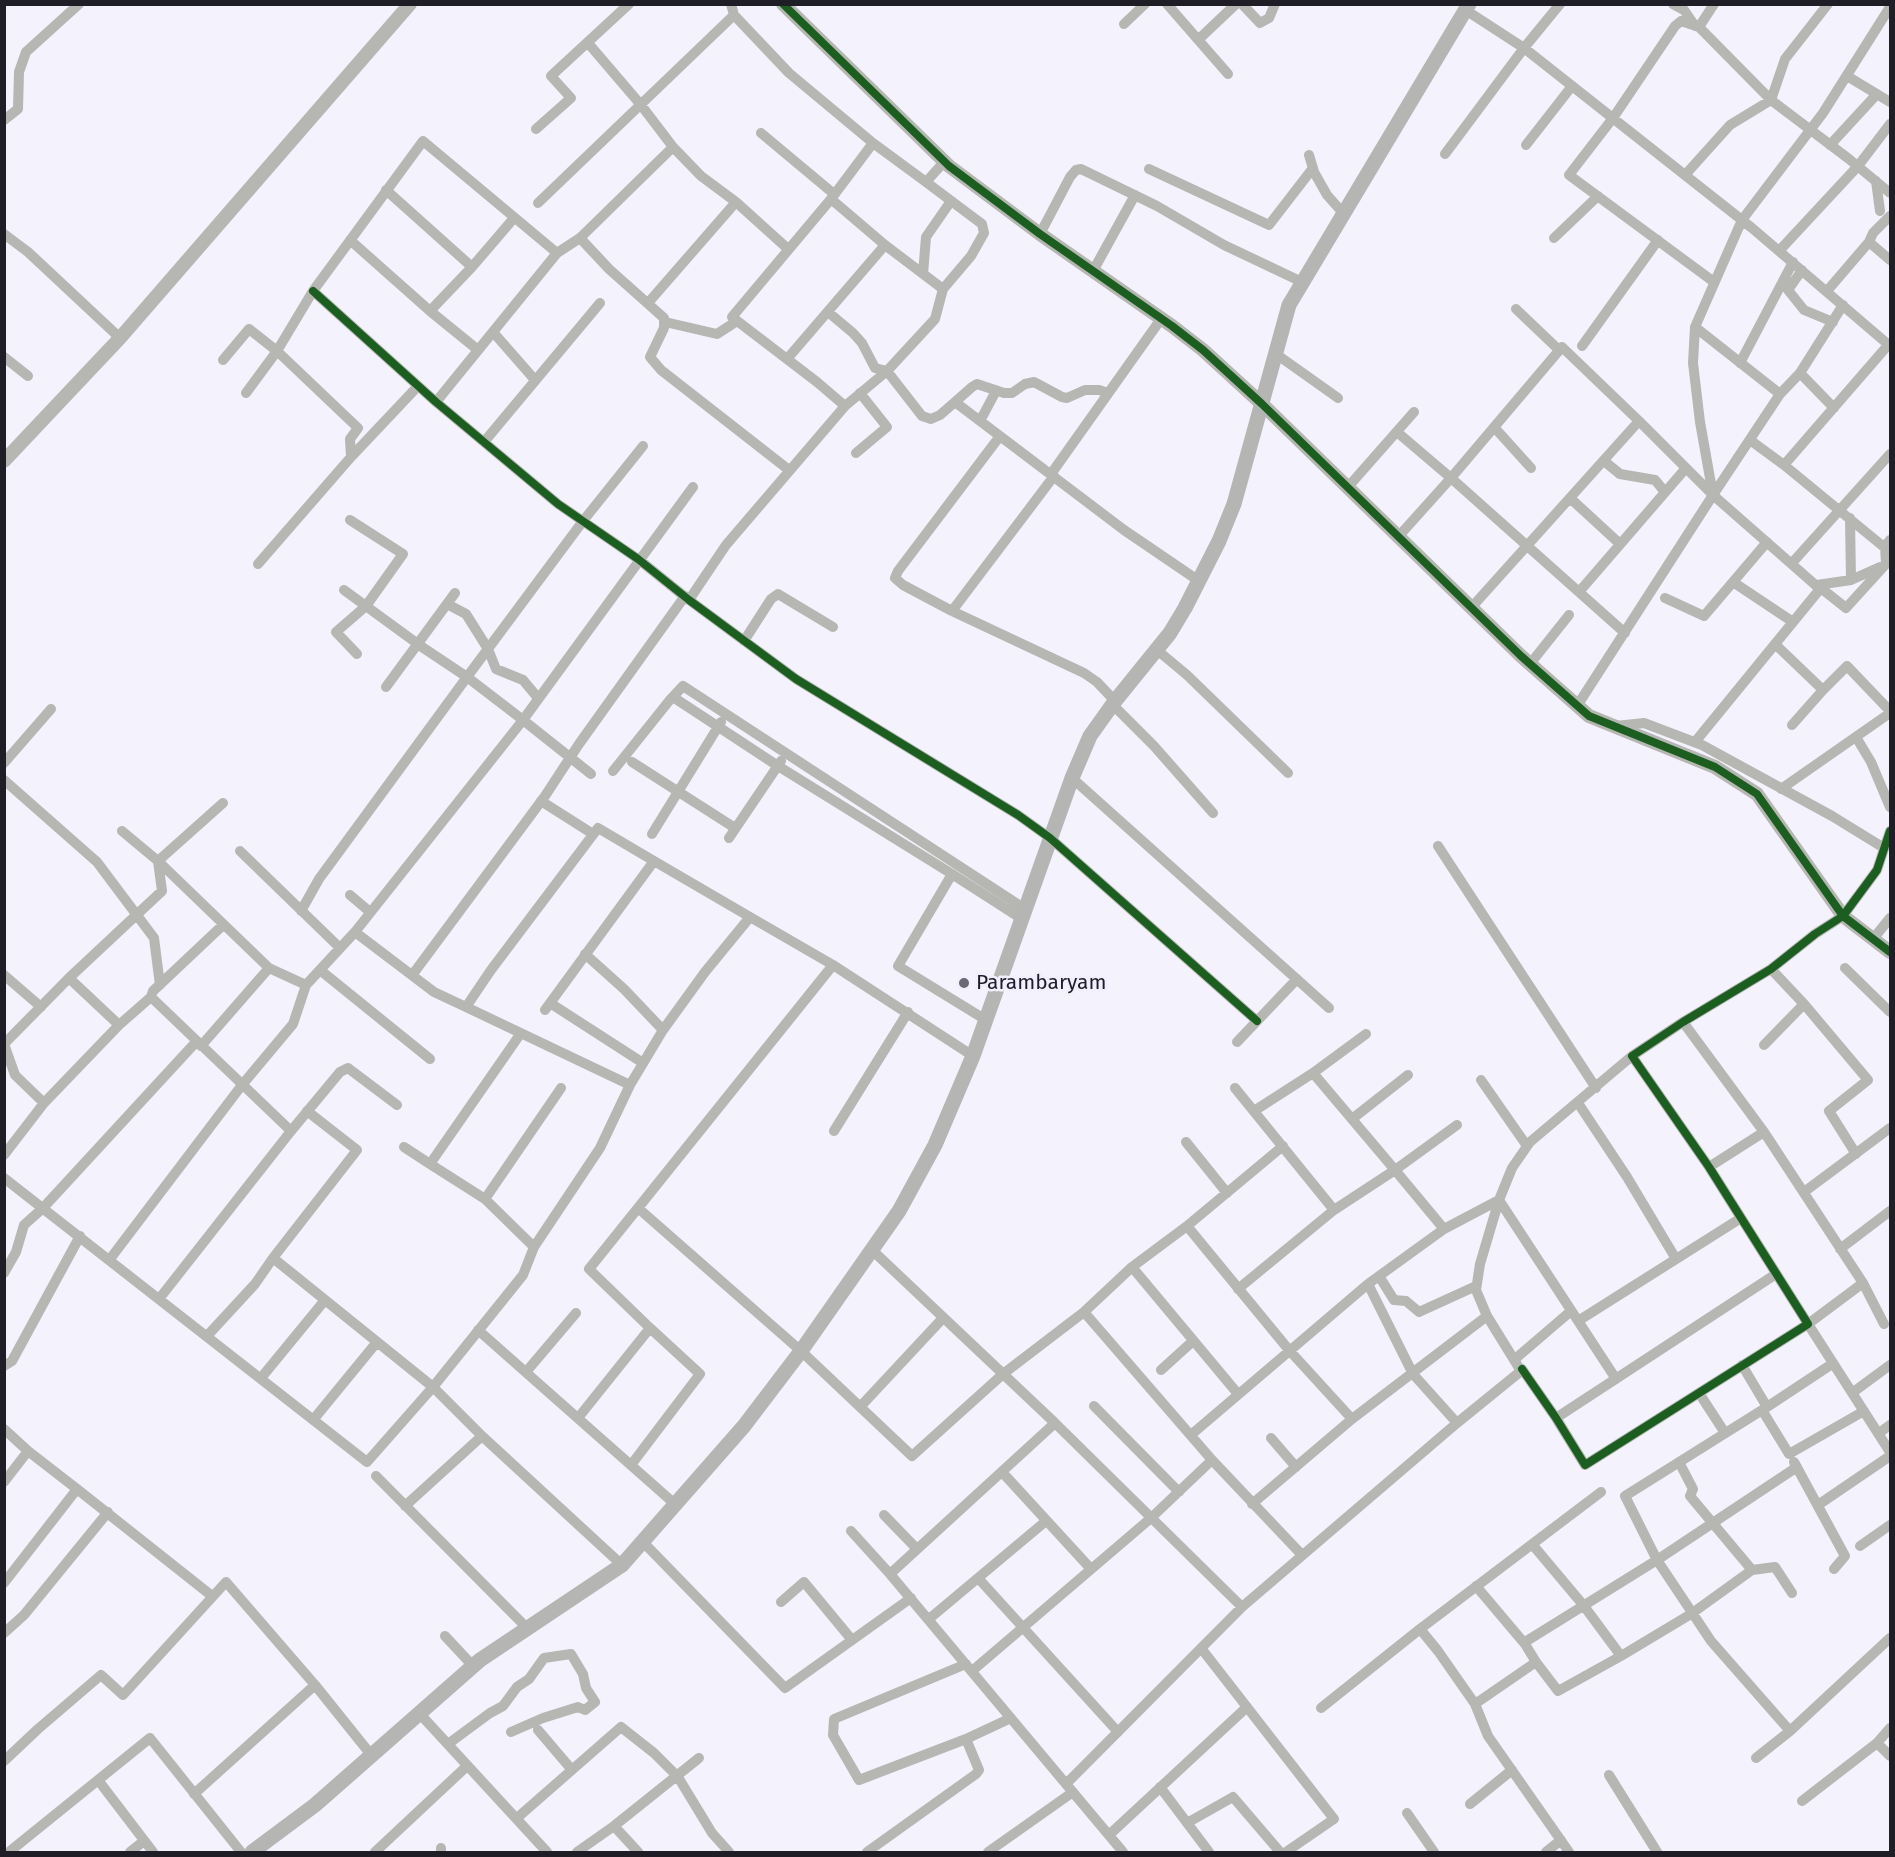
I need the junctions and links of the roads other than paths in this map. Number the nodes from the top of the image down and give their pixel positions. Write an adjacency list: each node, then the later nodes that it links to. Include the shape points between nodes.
1 (79, 4): 30 (street, via 26,52 19,72 18,109)
2 (410, 4): 94 (street)
3 (629, 4): 20 (street)
4 (783, 4): 41 (street)
5 (1145, 4): 17 (street)
6 (1167, 4): 19 (street)
7 (1236, 4): 19 (street)
8 (1242, 4): 9 (street, via 1260,23 1269,18)
9 (1275, 4)
10 (1560, 4): 21 (street)
11 (1673, 4): 18 (street, via 1684,10)
12 (1714, 4): 18 (street)
13 (1828, 4): 26 (street, via 1785,59)
14 (1468, 8): 21 (street); 56 (main road)
15 (1890, 8): 23 (street)
16 (732, 10): 28 (street); 35 (street, via 789,74)
17 (1124, 24)
18 (1697, 27): 26 (street); 29 (street, via 1681,21 1675,26)
19 (1199, 39): 22 (street)
20 (588, 43): 28 (street); 32 (street, via 551,76 571,98)
21 (1524, 48): 24 (street); 39 (street)
22 (1228, 74)
23 (1847, 76): 25 (street); 33 (street)
24 (1572, 86): 29 (street); 36 (street)
25 (1877, 94): 27 (street); 37 (street)
26 (1771, 100): 33 (street); 45 (street, via 1730,125)
27 (1890, 102)
28 (641, 105): 38 (street); 55 (street)
29 (1613, 118): 45 (street); 52 (street, via 1569,175)
30 (4, 120)
31 (1890, 124): 42 (street)
32 (536, 129)
33 (1810, 130): 37 (street); 59 (street)
34 (761, 133): 51 (street)
35 (873, 143): 47 (street); 51 (street)
36 (1526, 145)
37 (1830, 145): 42 (street)
38 (673, 147): 54 (street, via 701,176); 62 (street)
39 (1445, 154)
40 (1309, 155): 43 (street)
41 (944, 162): 47 (street); 61 (street)
42 (1858, 166): 46 (street); 69 (street)
43 (1313, 168): 44 (street, via 1269,225); 56 (street)
44 (1149, 169)
45 (1685, 175): 59 (street)
46 (1876, 181): 49 (street); 57 (street)
47 (926, 182): 53 (street)
48 (386, 190): 58 (street, via 423,141); 64 (street); 73 (street)
49 (1890, 193)
50 (1136, 195): 61 (street, via 1086,170 1076,170); 75 (street); 77 (street, via 1224,245)
51 (832, 196): 67 (street); 68 (street)
52 (1598, 196): 63 (street); 65 (street)
53 (951, 201): 76 (street, via 926,237); 79 (street, via 982,224 984,233 972,256)
54 (736, 202): 68 (street); 83 (street)
55 (538, 203)
56 (1343, 213): 77 (main road)
57 (1885, 214): 66 (street)
58 (514, 218): 70 (street); 73 (street)
59 (1742, 220): 69 (street); 78 (street)
60 (4, 234): 94 (street)
61 (1040, 234): 75 (street)
62 (580, 238): 70 (street); 83 (street)
63 (1554, 238)
64 (350, 240): 80 (street); 86 (street)
65 (1658, 240): 78 (street); 96 (street)
66 (1869, 242): 71 (street); 81 (street)
67 (885, 245): 76 (street); 87 (street)
68 (788, 249): 89 (street, via 732,317)
69 (1779, 251): 72 (street)
70 (557, 253): 93 (street)
71 (1890, 260)
72 (1793, 262): 74 (street); 104 (street)
73 (472, 267): 86 (street)
74 (1802, 270): 81 (street); 91 (street, via 1788,290 1804,310)
75 (1093, 271): 88 (street)
76 (923, 274): 79 (street)
77 (1302, 282): 100 (main road, via 1289,305)
78 (1714, 282): 92 (street)
79 (944, 289): 105 (street, via 935,319)
80 (314, 291): 99 (street); 109 (street)
81 (1827, 291): 84 (street)
82 (600, 303): 108 (street)
83 (648, 303): 90 (street)
84 (1843, 305): 91 (street); 95 (street)
85 (1516, 309): 98 (street)
86 (430, 311): 97 (street)
87 (828, 312): 102 (street); 105 (street, via 862,342 875,368)
88 (1161, 319): 113 (street); 118 (street, via 1203,350)
89 (737, 321): 90 (street, via 717,334); 102 (street)
90 (665, 322): 138 (street, via 650,357 661,370)
91 (1833, 322): 106 (street)
92 (1695, 327): 104 (street); 144 (street, via 1693,363)
93 (493, 332): 97 (street); 108 (street)
94 (120, 338): 134 (street)
95 (1890, 345): 120 (street)
96 (1582, 346)
97 (478, 350): 116 (street)
98 (1559, 350): 123 (street, via 1562,347); 124 (street)
99 (277, 351): 103 (street, via 249,329); 111 (street); 132 (street, via 358,428 350,439)
100 (1276, 354): 115 (street); 118 (main road)
101 (4, 357): 107 (street)
102 (787, 359): 119 (street)
103 (224, 360)
104 (1740, 363): 114 (street)
105 (886, 371): 112 (street); 117 (street, via 922,416 931,419)
106 (1800, 373): 114 (street); 120 (street)
107 (28, 376)
108 (535, 380): 128 (street)
109 (418, 386): 116 (street); 132 (street)
110 (996, 391): 113 (street, via 1011,393 1034,382 1067,398 1086,390); 117 (street, via 977,384); 122 (street)
111 (246, 393)
112 (860, 393): 119 (street); 130 (street, via 888,427)
113 (1108, 393): 139 (street)
114 (1780, 394): 127 (street)
115 (1338, 398)
116 (436, 402): 128 (street)
117 (955, 402): 122 (street)
118 (1262, 404): 142 (street); 160 (main road, via 1234,504)
119 (845, 406): 138 (street)
120 (1833, 408): 135 (street)
121 (1414, 412): 125 (street)
122 (980, 421): 126 (street)
123 (1639, 421): 133 (street); 137 (street)
124 (1494, 427): 136 (street); 140 (street)
125 (1397, 432): 140 (street); 142 (street)
126 (1000, 436): 139 (street); 171 (street, via 895,578)
127 (1750, 440): 135 (street); 144 (street)
128 (483, 442): 149 (street)
129 (643, 446): 149 (street)
130 (856, 453)
131 (1890, 454): 146 (street)
132 (351, 457): 157 (street)
133 (1604, 460): 143 (street, via 1620,474 1655,480); 145 (street)
134 (4, 461)
135 (1784, 465): 146 (street)
136 (1531, 468)
137 (1686, 468): 143 (street); 144 (street)
138 (789, 470): 166 (street)
139 (1052, 475): 160 (street); 171 (street)
140 (1450, 478): 150 (street); 153 (street)
141 (693, 487): 155 (street)
142 (1348, 487): 150 (street)
143 (1665, 492): 152 (street)
144 (1713, 495): 151 (street); 175 (street)
145 (1570, 498): 152 (street); 153 (street)
146 (1840, 510): 147 (street); 156 (street)
147 (1850, 518): 154 (street); 159 (street)
148 (350, 520): 169 (street, via 403,554)
149 (583, 521): 155 (street); 179 (street)
150 (1398, 537): 170 (street)
151 (1767, 542): 156 (street); 161 (street)
152 (1620, 544): 164 (street)
153 (1527, 546): 164 (street); 170 (street)
154 (1889, 546): 158 (street)
155 (638, 559): 166 (street); 186 (street)
156 (1792, 563): 162 (street)
157 (258, 564)
158 (1886, 564): 159 (street); 162 (street, via 1846,608)
159 (1851, 580): 162 (street)
160 (1199, 581): 180 (main road)
161 (1733, 582): 167 (street, via 1704,616); 173 (street)
162 (1817, 585): 173 (street, via 1820,589)
163 (344, 590): 169 (street)
164 (1579, 592): 175 (street)
165 (455, 594): 168 (street)
166 (687, 598): 176 (street); 200 (street)
167 (1665, 598)
168 (447, 604): 177 (street); 179 (street, via 466,614)
169 (366, 606): 177 (street); 181 (street, via 336,632)
170 (1471, 608): 182 (street)
171 (952, 612): 188 (street, via 1084,673 1097,681)
172 (1569, 615): 182 (street)
173 (1793, 622): 178 (street)
174 (833, 627): 176 (street, via 778,594)
175 (1625, 633): 189 (street)
176 (744, 641): 221 (street, via 796,680)
177 (417, 644): 183 (street); 184 (street)
178 (1775, 644): 185 (street); 198 (street)
179 (488, 649): 183 (street); 186 (street, via 496,669 523,680)
180 (1157, 650): 188 (main road); 205 (street)
181 (357, 654)
182 (1530, 664): 189 (street)
183 (467, 677): 193 (street); 230 (street, via 319,879)
184 (386, 687)
185 (1823, 690): 191 (street, via 1847,666); 194 (street)
186 (538, 698): 193 (street)
187 (676, 699): 195 (street)
188 (1114, 703): 207 (main road, via 1090,736); 214 (street)
189 (1577, 706): 196 (street)
190 (51, 709): 202 (street)
191 (1890, 712): 197 (street)
192 (726, 714): 195 (street); 199 (street); 204 (street, via 683,686)
193 (523, 720): 200 (street); 231 (street)
194 (1792, 725)
195 (718, 726): 203 (street); 210 (street)
196 (1613, 726): 198 (street, via 1644,723); 234 (street, via 1715,767 1757,794)
197 (1856, 737): 209 (street); 213 (street)
198 (1695, 742): 209 (street)
199 (786, 753): 203 (street); 232 (street)
200 (571, 758): 206 (street); 211 (street)
201 (632, 762): 210 (street)
202 (4, 763)
203 (778, 766): 215 (street); 228 (street)
204 (613, 771)
205 (1288, 773)
206 (591, 774)
207 (1072, 778): 221 (main road); 251 (street)
208 (4, 780): 233 (street, via 98,862)
209 (1781, 789): 224 (street, via 1832,816)
210 (679, 792): 215 (street); 219 (street)
211 (541, 801): 218 (street); 248 (street)
212 (223, 803): 225 (street)
213 (1890, 807)
214 (1213, 813)
215 (735, 828): 220 (street)
216 (122, 831): 225 (street)
217 (1890, 831): 224 (street)
218 (593, 834): 226 (street, via 598,828); 257 (street)
219 (652, 834)
220 (729, 838)
221 (1050, 838): 232 (main road); 262 (street)
222 (1438, 846): 283 (street)
223 (240, 851): 230 (street)
224 (1883, 853): 227 (street); 234 (street, via 1877,870)
225 (158, 861): 233 (street, via 162,891); 237 (street)
226 (654, 861): 235 (street); 242 (street)
227 (1890, 868)
228 (952, 874): 232 (street); 261 (street, via 898,966)
229 (350, 895): 231 (street)
230 (301, 911): 240 (street)
231 (370, 912): 238 (street)
232 (1023, 914): 261 (main road)
233 (137, 915): 250 (street); 252 (street, via 154,938)
234 (1843, 916): 239 (street); 246 (street)
235 (750, 917): 243 (street); 265 (street)
236 (1890, 918): 239 (street)
237 (223, 925): 244 (street); 252 (street)
238 (355, 932): 240 (street); 248 (street)
239 (1873, 939): 241 (street)
240 (340, 948): 247 (street)
241 (1890, 952)
242 (585, 954): 265 (street); 275 (street, via 547,1006)
243 (833, 965): 259 (street); 310 (street)
244 (269, 968): 253 (street); 270 (street)
245 (1845, 968): 260 (street)
246 (1771, 969): 255 (street); 263 (street)
247 (320, 970): 253 (street); 274 (street)
248 (412, 974): 257 (street, via 434,992)
249 (4, 975): 256 (street)
250 (69, 978): 256 (street); 264 (street)
251 (1297, 979): 258 (street); 262 (street)
252 (160, 985): 254 (street)
253 (306, 985): 280 (street, via 293,1024)
254 (151, 998): 264 (street); 270 (street)
255 (1804, 1004): 271 (street); 299 (street, via 1868,1080 1829,1111)
256 (41, 1006): 269 (street)
257 (466, 1007): 266 (street)
258 (1329, 1008)
259 (908, 1012): 272 (street); 293 (street)
260 (1890, 1012)
261 (986, 1020): 272 (main road)
262 (1257, 1021): 268 (street)
263 (1683, 1022): 273 (street); 294 (street)
264 (119, 1025): 284 (street)
265 (663, 1030): 275 (street)
266 (521, 1033): 279 (street); 301 (street)
267 (1366, 1034): 276 (street)
268 (1237, 1041)
269 (4, 1044): 284 (street, via 15,1075)
270 (198, 1044): 280 (street); 309 (street)
271 (1764, 1044)
272 (973, 1056): 319 (main road, via 935,1145 899,1211)
273 (1632, 1056): 283 (street); 302 (street)
274 (430, 1059)
275 (643, 1063): 279 (street)
276 (1313, 1073): 288 (street); 289 (street)
277 (1408, 1075): 289 (street)
278 (1481, 1080): 297 (street)
279 (630, 1085): 317 (street, via 600,1148)
280 (242, 1086): 292 (street); 321 (street)
281 (561, 1088): 307 (street)
282 (1235, 1088): 288 (street)
283 (1596, 1088): 285 (street)
284 (44, 1103): 300 (street)
285 (1578, 1103): 297 (street); 322 (street)
286 (397, 1104): 287 (street, via 348,1068 339,1072)
287 (307, 1111): 292 (street); 320 (street, via 357,1150)
288 (1254, 1111): 296 (street)
289 (1352, 1119): 303 (street)
290 (1457, 1125): 303 (street)
291 (1890, 1128): 299 (street)
292 (291, 1131): 331 (street)
293 (834, 1131)
294 (1764, 1132): 302 (street); 305 (street)
295 (1186, 1142): 306 (street)
296 (1283, 1146): 306 (street); 311 (street)
297 (1527, 1146): 308 (street)
298 (404, 1147): 301 (street)
299 (1856, 1154): 305 (street)
300 (4, 1155)
301 (430, 1164): 307 (street)
302 (1709, 1167): 313 (street)
303 (1395, 1170): 311 (street); 315 (street)
304 (4, 1178): 309 (street)
305 (1804, 1192): 318 (street)
306 (1227, 1193): 314 (street)
307 (485, 1199): 317 (street)
308 (1498, 1200): 315 (street); 329 (street); 333 (street)
309 (43, 1208): 316 (street); 324 (street, via 24,1226)
310 (638, 1208): 341 (street, via 589,1269); 347 (street)
311 (1334, 1210): 330 (street)
312 (1888, 1216): 318 (street)
313 (1741, 1218): 322 (street); 325 (street)
314 (1187, 1226): 323 (street); 330 (street)
315 (1444, 1229): 326 (street)
316 (80, 1236): 321 (street); 352 (street, via 12,1361)
317 (534, 1247): 342 (street, via 524,1275)
318 (1840, 1249): 328 (street)
319 (872, 1250): 337 (street); 347 (main road)
320 (273, 1258): 332 (street); 343 (street, via 255,1284)
321 (110, 1259): 331 (street)
322 (1676, 1259): 338 (street)
323 (1132, 1267): 334 (street); 344 (street)
324 (4, 1273)
325 (1776, 1274): 339 (street); 359 (street)
326 (1380, 1276): 327 (street); 329 (street, via 1395,1300 1406,1301 1419,1312)
327 (1368, 1284): 346 (street); 357 (street)
328 (1863, 1284): 339 (street); 340 (street)
329 (1476, 1286): 336 (street)
330 (1238, 1289): 346 (street)
331 (159, 1299): 343 (street)
332 (325, 1300): 345 (street); 358 (street)
333 (1571, 1311): 338 (street); 348 (street)
334 (1084, 1312): 356 (street); 378 (street)
335 (576, 1313): 355 (street)
336 (1487, 1316): 348 (street); 357 (street)
337 (944, 1318): 356 (street); 365 (street)
338 (1578, 1321): 359 (street)
339 (1808, 1324): 349 (street); 350 (street)
340 (1884, 1324)
341 (650, 1328): 368 (street); 387 (street, via 700,1374)
342 (478, 1330): 355 (street); 360 (street)
343 (207, 1336): 358 (street)
344 (1193, 1341): 354 (street); 363 (street)
345 (377, 1342): 360 (street); 371 (street)
346 (1289, 1350): 363 (street); 370 (street)
347 (801, 1351): 365 (street); 397 (main road, via 744,1426)
348 (1515, 1359): 353 (street)
349 (1832, 1364): 362 (street); 366 (street)
350 (1742, 1365): 361 (street); 366 (street)
351 (1890, 1365): 362 (street)
352 (4, 1366)
353 (1522, 1369): 369 (street); 372 (street)
354 (1161, 1370)
355 (526, 1372): 368 (street)
356 (1003, 1374): 365 (street, via 912,1456); 373 (street)
357 (1413, 1374): 370 (street); 372 (street)
358 (261, 1378): 371 (street)
359 (1616, 1379): 369 (street)
360 (433, 1387): 371 (street, via 367,1462); 379 (street)
361 (1699, 1392): 369 (street, via 1586,1464); 376 (street)
362 (1852, 1393): 367 (street)
363 (1238, 1394): 378 (street)
364 (1095, 1406): 394 (street)
365 (860, 1407)
366 (1765, 1408): 376 (street); 383 (street)
367 (1864, 1411): 377 (street); 383 (street)
368 (578, 1418): 387 (street)
369 (1556, 1418)
370 (1352, 1419): 388 (street)
371 (314, 1420)
372 (1457, 1422): 411 (street)
373 (1055, 1423): 390 (street); 402 (street)
374 (1890, 1425): 377 (street)
375 (4, 1429): 381 (street)
376 (1725, 1433): 386 (street)
377 (1878, 1433): 382 (street)
378 (1192, 1434): 385 (street)
379 (482, 1436): 399 (street); 413 (street)
380 (1271, 1438): 388 (street)
381 (28, 1451): 392 (street); 393 (street)
382 (1890, 1452)
383 (1789, 1454): 389 (street)
384 (1890, 1456): 398 (street)
385 (1212, 1460): 394 (street); 396 (street)
386 (1679, 1462): 404 (street, via 1694,1489 1690,1496); 412 (street, via 1624,1496)
387 (631, 1465): 397 (street)
388 (1296, 1467): 396 (street)
389 (1797, 1467): 398 (street); 404 (street)
390 (1002, 1472): 403 (street); 410 (street)
391 (376, 1476): 399 (street)
392 (4, 1482)
393 (77, 1489): 400 (street); 419 (street)
394 (1179, 1492): 402 (street)
395 (1600, 1492): 408 (street)
396 (1252, 1504): 411 (street)
397 (676, 1505): 407 (main road)
398 (1818, 1505): 415 (street, via 1845,1556)
399 (405, 1506): 429 (street)
400 (108, 1512): 422 (street); 432 (street, via 24,1615)
401 (884, 1515): 410 (street)
402 (1151, 1518): 414 (street); 425 (street)
403 (1046, 1521): 414 (street); 418 (street)
404 (1712, 1524): 412 (street); 416 (street)
405 (1890, 1525): 409 (street)
406 (851, 1531): 417 (street)
407 (643, 1542): 413 (main road); 435 (street, via 785,1688)
408 (1532, 1544): 420 (street); 426 (street)
409 (1860, 1546)
410 (917, 1549): 417 (street)
411 (1302, 1556): 425 (street)
412 (1657, 1560): 426 (street); 427 (street)
413 (622, 1566): 429 (main road)
414 (1091, 1569): 430 (street)
415 (1834, 1569)
416 (1752, 1570): 421 (street, via 1775,1567); 427 (street)
417 (890, 1574): 423 (street)
418 (978, 1578): 428 (street); 430 (street)
419 (4, 1583)
420 (1476, 1586): 431 (street); 436 (street)
421 (1792, 1593)
422 (212, 1596): 442 (street, via 225,1582); 460 (street, via 123,1695 101,1675)
423 (911, 1598): 428 (street); 435 (street)
424 (781, 1602): 435 (street, via 804,1582)
425 (1242, 1606): 437 (street)
426 (1584, 1606): 436 (street); 438 (street)
427 (1691, 1614): 438 (street); 450 (street)
428 (929, 1619): 441 (street)
429 (527, 1628): 440 (main road)
430 (1023, 1628): 441 (street); 452 (street)
431 (1420, 1629): 443 (street); 445 (street)
432 (4, 1633)
433 (445, 1636): 440 (street)
434 (1890, 1638): 450 (street)
435 (852, 1640)
436 (1525, 1644): 439 (street)
437 (1201, 1648): 444 (street); 452 (street)
438 (1621, 1656): 439 (street, via 1558,1690)
439 (1536, 1662): 443 (street)
440 (473, 1666): 446 (main road)
441 (969, 1668): 447 (street); 453 (street, via 834,1719 833,1735 859,1780)
442 (315, 1685): 456 (street); 469 (street)
443 (1475, 1704): 463 (street, via 1488,1736)
444 (1247, 1707): 467 (street); 494 (street, via 1334,1819)
445 (1321, 1708)
446 (420, 1714): 455 (street); 456 (main road)
447 (1011, 1718): 453 (street); 468 (street)
448 (1890, 1728): 454 (street)
449 (538, 1730): 462 (street)
450 (1790, 1731): 459 (street)
451 (511, 1732): 455 (street, via 578,1707 585,1710 595,1702 571,1654 544,1658 503,1706)
452 (1118, 1732): 468 (street)
453 (966, 1739): 489 (street, via 979,1770 976,1774)
454 (1877, 1743): 457 (street); 470 (street)
455 (448, 1744): 461 (street)
456 (372, 1756): 483 (main road)
457 (1890, 1756)
458 (699, 1758): 465 (street)
459 (1756, 1758)
460 (4, 1761)
461 (467, 1766): 473 (street); 484 (street)
462 (572, 1770): 465 (street, via 621,1727); 473 (street)
463 (1512, 1770): 471 (street); 477 (street)
464 (1609, 1774): 498 (street)
465 (678, 1777): 475 (street); 488 (street, via 712,1833)
466 (98, 1780): 469 (street, via 150,1738); 478 (street); 479 (street)
467 (1160, 1787): 474 (street); 476 (street)
468 (1070, 1788): 476 (street); 490 (street)
469 (194, 1794): 482 (street)
470 (1803, 1801)
471 (1470, 1804)
472 (1407, 1813): 495 (street)
473 (517, 1818): 485 (street)
474 (1187, 1823): 492 (street); 493 (street, via 1233,1797)
475 (614, 1826): 486 (street); 487 (street)
476 (1109, 1835): 491 (street)
477 (1561, 1840): 496 (street); 497 (street)
478 (144, 1841): 480 (street); 481 (street)
479 (9, 1852)
480 (130, 1852)
481 (153, 1852)
482 (241, 1852)
483 (252, 1852)
484 (375, 1852)
485 (548, 1852)
486 (577, 1852)
487 (638, 1852)
488 (729, 1852)
489 (867, 1852)
490 (988, 1852)
491 (1123, 1852)
492 (1209, 1852)
493 (1280, 1852)
494 (1286, 1852)
495 (1434, 1852)
496 (1546, 1852)
497 (1569, 1852)
498 (1657, 1852)

